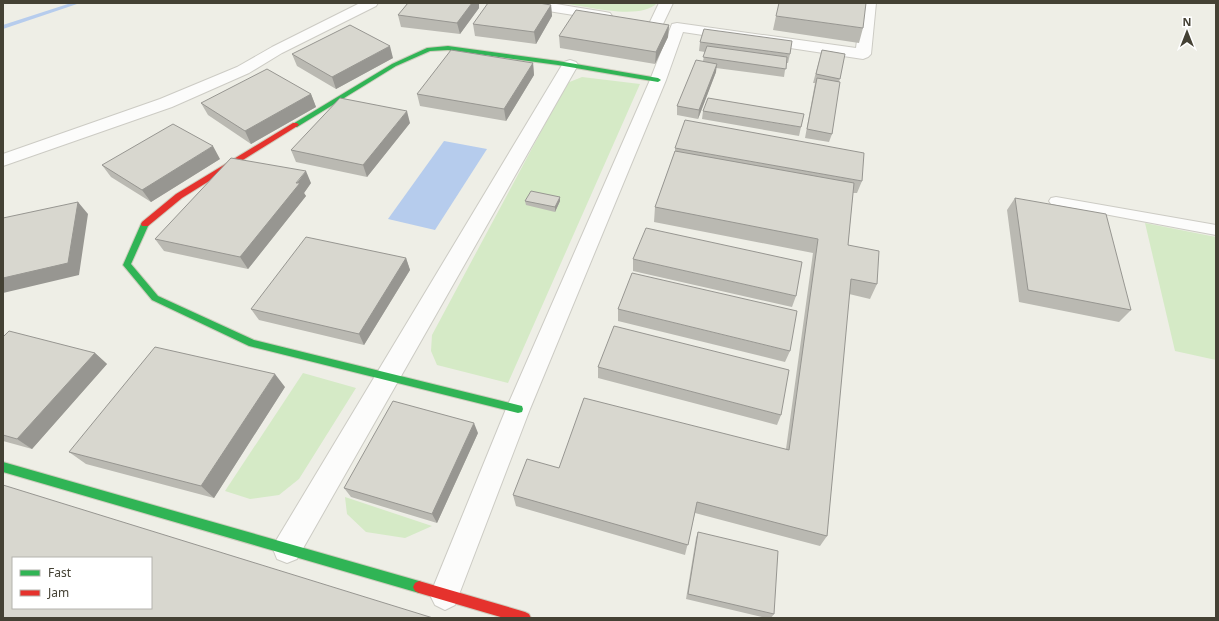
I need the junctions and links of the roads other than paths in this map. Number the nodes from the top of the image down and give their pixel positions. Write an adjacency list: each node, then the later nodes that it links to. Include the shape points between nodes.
1 (371, 3): 11 (street, via 243,70 166,103)
2 (523, 3): 5 (street)
3 (666, 3): 7 (street)
4 (869, 3): 8 (street, via 863,54)
5 (617, 18)
6 (640, 21): 7 (street)
7 (656, 24): 8 (street)
8 (677, 27): 10 (street)
9 (570, 65): 10 (street); 14 (street); 14 (street, via 448,48 429,49 394,65 179,196 143,226 127,265 155,298 252,343)
10 (658, 80): 15 (street)
11 (3, 160)
12 (1056, 201): 13 (lane)
13 (1216, 230)
14 (386, 377): 15 (street); 17 (street)
15 (518, 410): 18 (street)
16 (3, 468): 17 (street)
17 (287, 549): 18 (street)
18 (445, 595): 19 (street)
19 (525, 618)

